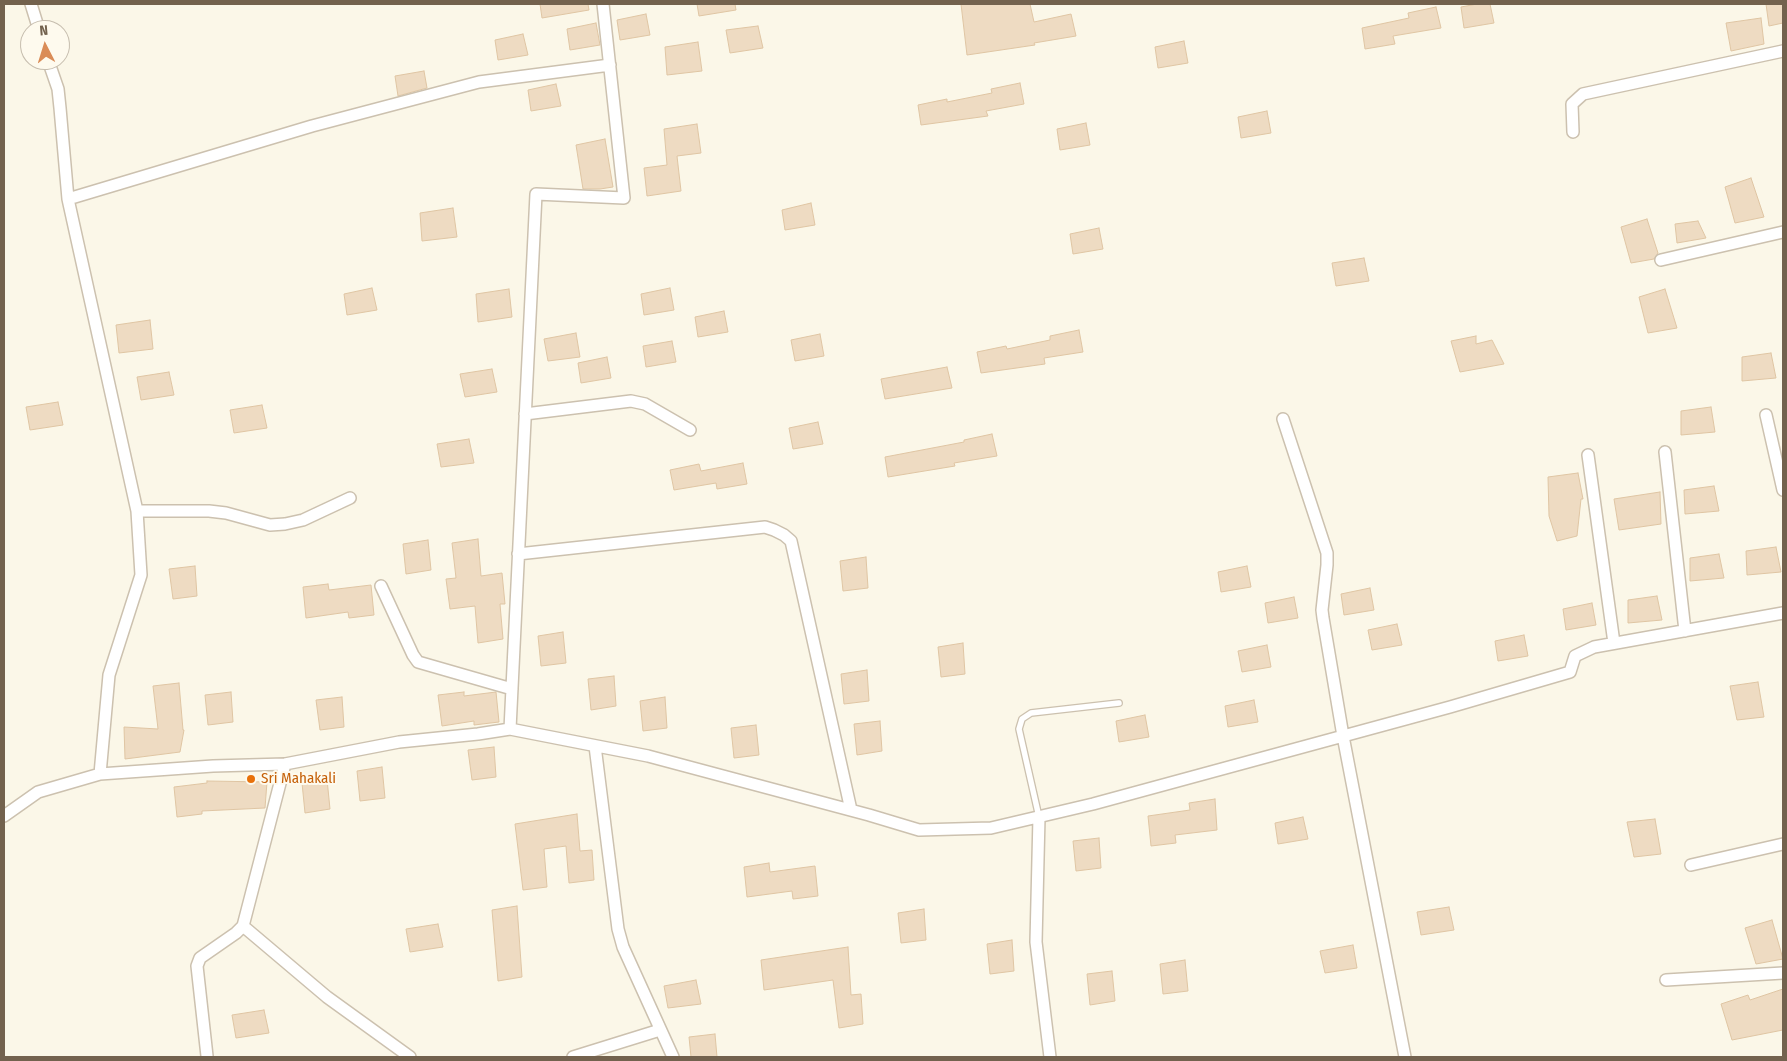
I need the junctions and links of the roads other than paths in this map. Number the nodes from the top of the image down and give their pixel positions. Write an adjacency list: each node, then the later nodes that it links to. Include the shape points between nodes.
1 (30, 4): 3 (street)
2 (604, 4): 5 (street)
3 (36, 20)
4 (1783, 51): 7 (street, via 1583,94 1572,104)
5 (610, 65): 8 (street, via 479,82 312,126); 11 (street, via 624,198 536,194)
6 (51, 70): 8 (street, via 58,89)
7 (1573, 132)
8 (68, 199): 19 (street)
9 (1783, 232): 10 (street)
10 (1662, 260)
11 (525, 414): 14 (street, via 631,400 645,404); 20 (street)
12 (1766, 415): 17 (street)
13 (1283, 419): 28 (street, via 1327,553 1322,610)
14 (690, 430)
15 (1665, 452): 23 (street)
16 (1588, 455): 24 (street)
17 (1783, 490)
18 (350, 498): 19 (street, via 303,520 285,524 270,524 209,510)
19 (137, 511): 31 (street, via 141,575 109,675)
20 (518, 554): 25 (street); 32 (street, via 765,527 784,535 791,541)
21 (381, 586): 25 (street, via 418,662)
22 (1783, 613): 23 (street)
23 (1685, 631): 24 (street)
24 (1614, 643): 28 (street, via 1594,647 1575,656 1570,672)
25 (512, 689): 27 (street)
26 (1119, 703): 34 (lane, via 1031,713 1022,719 1019,730)
27 (510, 729): 29 (street); 30 (street, via 398,742)
28 (1343, 736): 34 (street); 46 (street)
29 (595, 746): 32 (street, via 648,756); 40 (street, via 618,929)
30 (285, 764): 31 (street); 37 (street)
31 (100, 774): 33 (street, via 38,792)
32 (851, 810): 34 (street, via 919,830 991,828)
33 (4, 816)
34 (1039, 817): 45 (street, via 1036,942)
35 (1783, 844): 36 (street)
36 (1691, 865)
37 (243, 926): 41 (street, via 200,958 197,966); 42 (street, via 327,997)
38 (1783, 973): 39 (street)
39 (1666, 980)
40 (660, 1030): 43 (street); 44 (street)
41 (206, 1056)
42 (410, 1057)
43 (573, 1057)
44 (673, 1057)
45 (1050, 1057)
46 (1405, 1057)

